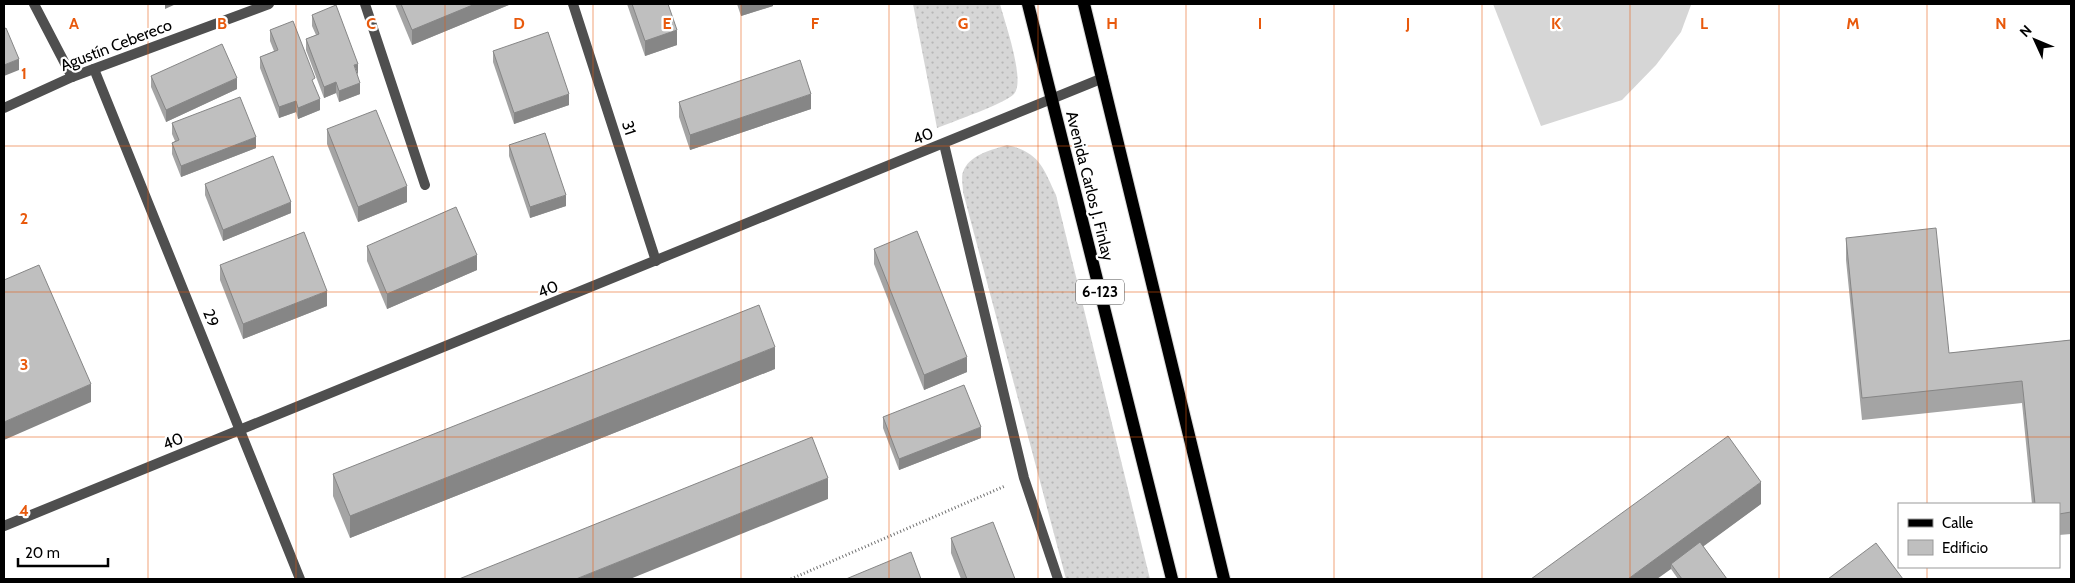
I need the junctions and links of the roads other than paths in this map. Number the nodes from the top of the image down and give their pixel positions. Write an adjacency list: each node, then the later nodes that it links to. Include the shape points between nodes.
1 (34, 4): 8 (street)
2 (269, 4): 7 (street, Agustín Cebereco)
3 (365, 4): 13 (street)
4 (572, 4): 14 (street, 31)
5 (1028, 4): 10 (main road, Avenida Carlos J. Finlay / 6-123)
6 (1084, 4): 9 (main road)
7 (94, 69): 8 (street, Agustín Cebereco); 15 (street, 29)
8 (72, 77): 11 (street, Agustín Cebereco)
9 (1103, 78): 10 (street, 40); 20 (main road)
10 (1052, 100): 12 (street, 40); 19 (main road, Avenida Carlos J. Finlay / 6-123)
11 (4, 108)
12 (944, 144): 14 (street, 40); 18 (street, via 1024,478)
13 (426, 185)
14 (656, 261): 15 (street, 40)
15 (240, 430): 16 (street, 40); 17 (street, 29)
16 (4, 526)
17 (300, 579)
18 (1058, 579)
19 (1172, 579)
20 (1224, 579)

